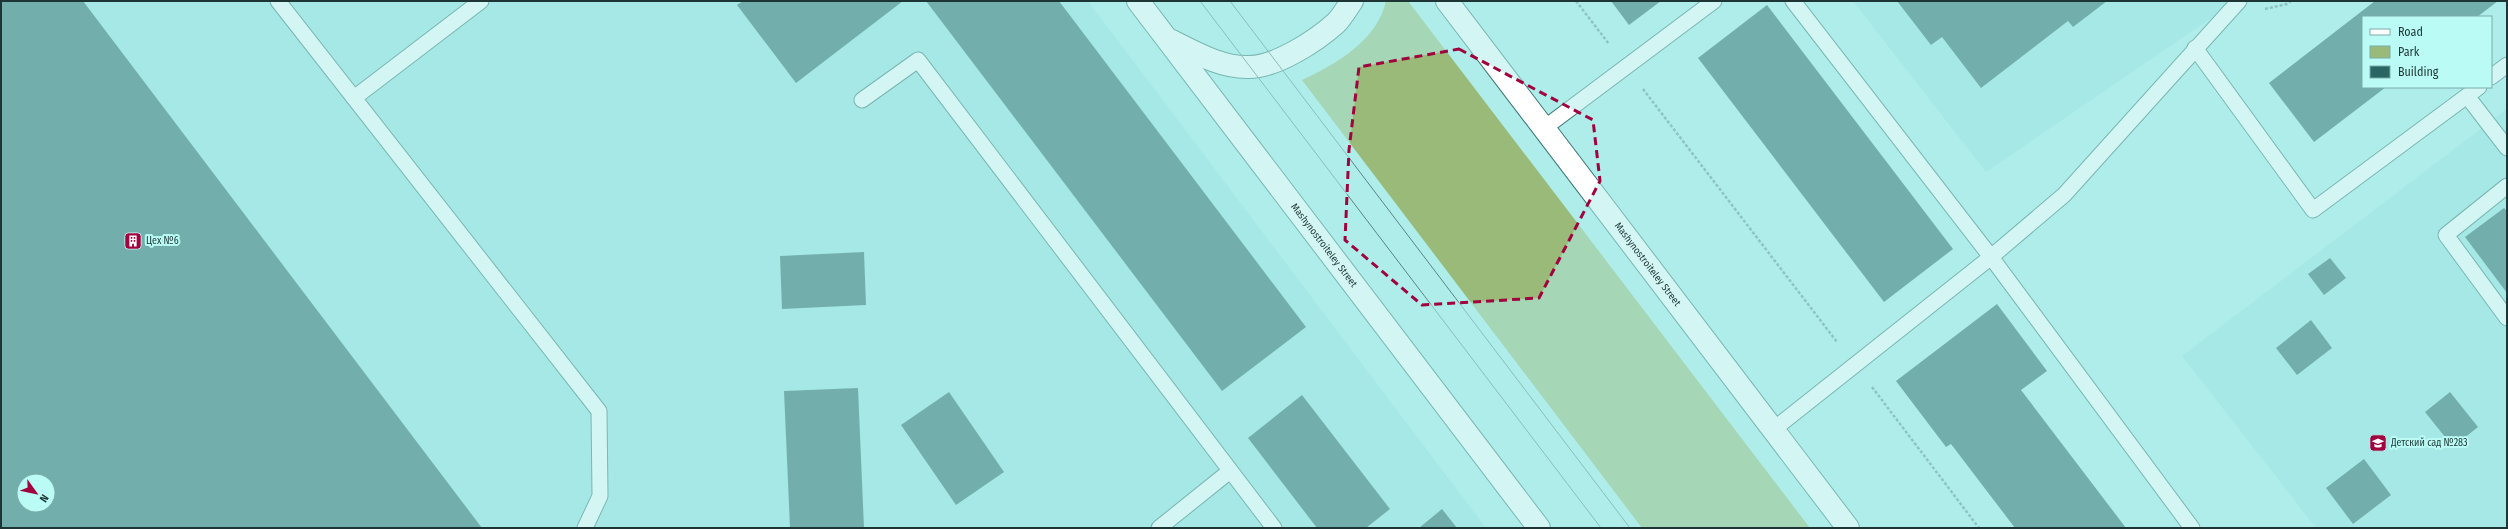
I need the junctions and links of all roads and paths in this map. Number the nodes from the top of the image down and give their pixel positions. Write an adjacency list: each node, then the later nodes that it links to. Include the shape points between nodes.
1 (278, 1): 16 (lane)
2 (481, 1): 16 (lane)
3 (1138, 1): 10 (main road, Mashynostroiteley Street)
4 (1352, 1): 10 (main road, via 1336,22 1304,47 1275,60 1250,67 1208,59)
5 (1447, 1): 18 (main road, Mashynostroiteley Street)
6 (1576, 1): 13 (path)
7 (1714, 1): 13 (lane)
8 (1793, 1): 21 (lane)
9 (2239, 1): 11 (lane)
10 (1167, 39): 29 (main road, Mashynostroiteley Street)
11 (2195, 48): 15 (lane, via 2313,210); 21 (lane, via 2064,195)
12 (2507, 65): 14 (lane)
13 (1627, 68): 18 (lane); 23 (path)
14 (2492, 77)
15 (2473, 92): 19 (lane)
16 (354, 98): 26 (lane, via 600,411 600,496)
17 (862, 100): 25 (lane, via 918,60)
18 (1543, 129): 24 (main road, Mashynostroiteley Street)
19 (2507, 148)
20 (2507, 186): 22 (lane, via 2446,235)
21 (1991, 257): 23 (lane); 32 (lane)
22 (2507, 318)
23 (1856, 365): 24 (lane); 31 (path)
24 (1774, 429): 30 (main road, Mashynostroiteley Street)
25 (1230, 471): 27 (lane); 28 (lane)
26 (585, 528)
27 (1159, 528)
28 (1274, 528)
29 (1539, 528)
30 (1848, 528)
31 (1979, 528)
32 (2192, 528)

